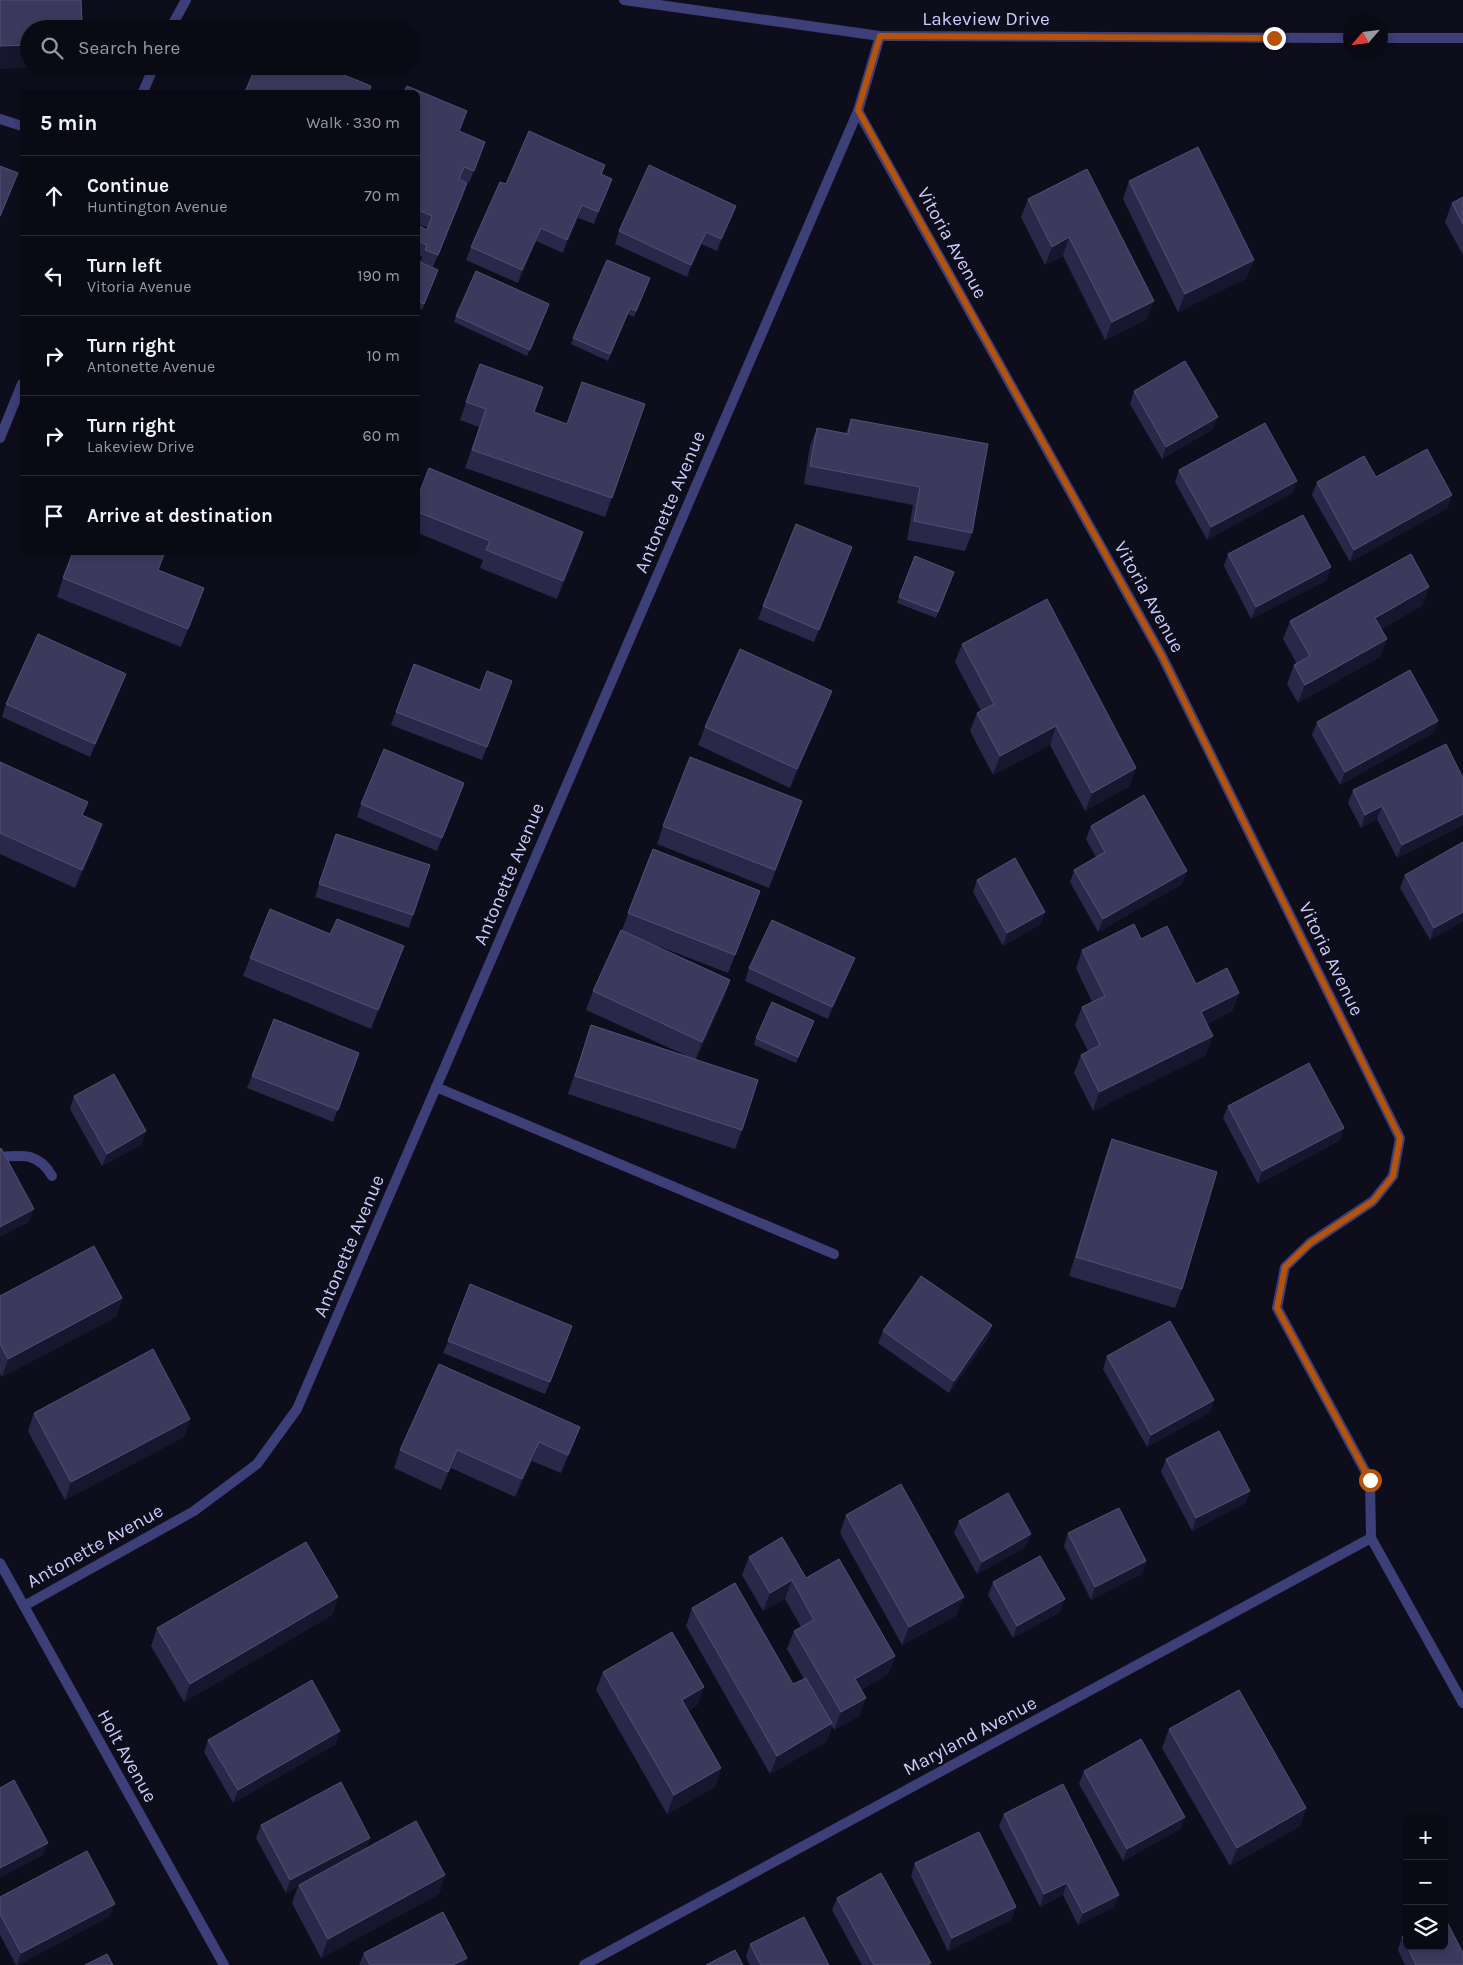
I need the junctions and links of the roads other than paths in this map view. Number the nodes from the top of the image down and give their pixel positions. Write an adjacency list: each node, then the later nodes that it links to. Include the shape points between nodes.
1 (186, 0): 3 (street)
2 (624, 0): 4 (street, Lakeview Drive)
3 (175, 20)
4 (880, 36): 5 (street, Lakeview Drive); 10 (street, Antonette Avenue)
5 (1343, 38)
6 (1388, 38): 7 (street)
7 (1463, 38)
8 (151, 75): 9 (street)
9 (145, 90)
10 (858, 110): 16 (street, Antonette Avenue); 20 (street, Vitoria Avenue, via 1162,656 1400,1138 1393,1176 1373,1201 1310,1243 1285,1267 1277,1308 1370,1480)
11 (0, 120): 12 (street)
12 (20, 125)
13 (20, 388): 14 (street)
14 (4, 417): 15 (street)
15 (0, 438)
16 (436, 1087): 19 (street); 22 (street, Antonette Avenue, via 297,1410 257,1464 194,1511)
17 (0, 1158): 18 (street, via 32,1156 46,1165)
18 (52, 1176)
19 (834, 1254)
20 (1372, 1538): 23 (street); 25 (street, Maryland Avenue)
21 (0, 1563): 22 (street, Holt Avenue)
22 (24, 1606): 24 (street, Holt Avenue)
23 (1463, 1703)
24 (224, 1965)
25 (584, 1965)

